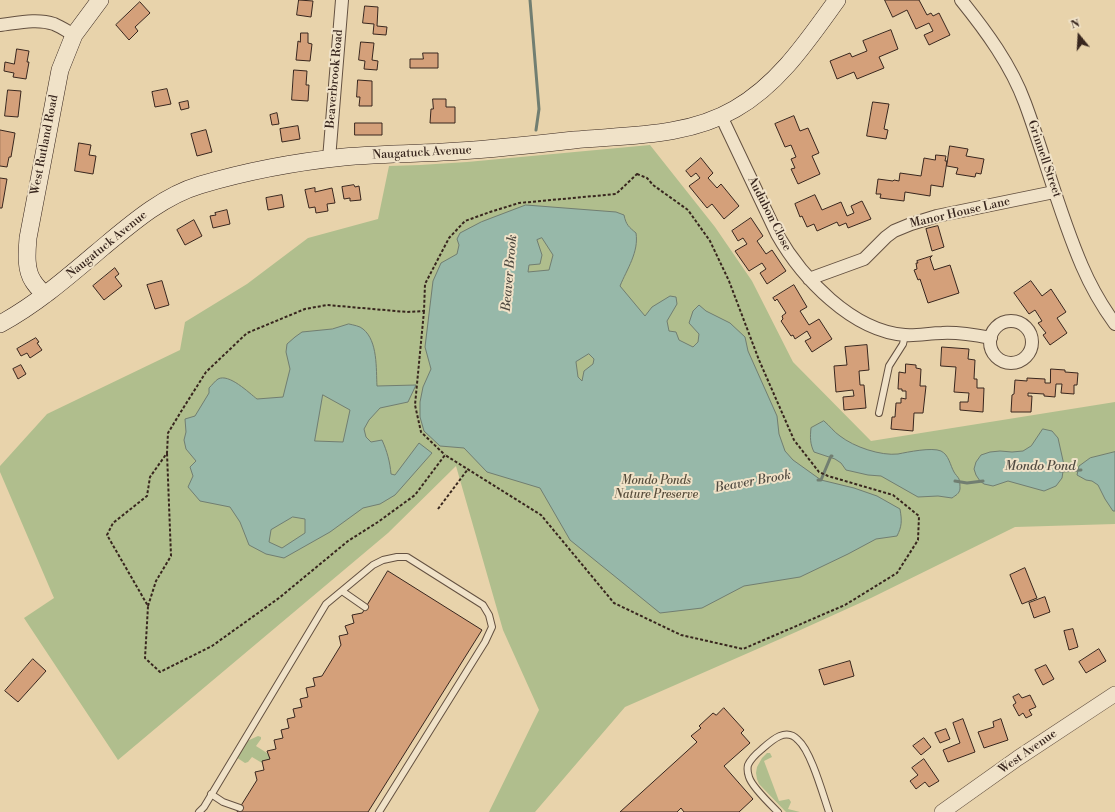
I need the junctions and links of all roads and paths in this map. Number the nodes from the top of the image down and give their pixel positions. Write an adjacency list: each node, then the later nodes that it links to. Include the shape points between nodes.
1 (100, 0): 6 (main road, West Rutland Road)
2 (342, 0): 8 (street, Beaverbrook Road)
3 (837, 0): 7 (main road, Naugatuck Avenue, via 779,75 750,100)
4 (961, 0): 9 (street, Grinnell Street, via 1006,64 1024,102)
5 (0, 25): 6 (street, via 44,22)
6 (74, 35): 11 (main road, West Rutland Road, via 60,70 28,238 30,274 33,282)
7 (721, 116): 8 (main road, Naugatuck Avenue, via 685,129 652,134 464,151); 10 (street, Audubon Close, via 777,234)
8 (329, 159): 11 (main road, Naugatuck Avenue, via 247,173 175,195 131,224)
9 (1054, 192): 10 (street, Manor House Lane, via 911,224 886,237 864,260); 14 (street, Grinnell Street, via 1082,266)
10 (809, 279): 15 (street, Audubon Close, via 831,300 868,326)
11 (45, 295): 13 (main road, Naugatuck Avenue)
12 (424, 311): 18 (path, via 407,312 327,304 305,309 247,333 206,372 168,433); 19 (path, via 415,405 421,432); 20 (path, via 425,284 449,238 464,221 519,203 616,194 636,174 647,178 652,185 688,210 710,241 794,440 819,472 892,495 919,516 918,540 896,573 845,605 743,649 681,635 614,603 541,515)
13 (0, 324)
14 (1115, 324)
15 (905, 335): 16 (street, Audubon Close, via 943,333); 17 (lane, via 903,344 889,366)
16 (991, 338)
17 (879, 413)
18 (167, 453): 23 (path, via 171,556 156,581); 23 (path, via 150,477 147,496 113,523 107,535)
19 (445, 455): 20 (path); 23 (path, via 415,495 348,541 279,598 212,646 160,672 145,658)
20 (468, 469): 21 (path)
21 (438, 509)
22 (342, 590): 24 (lane); 26 (lane, via 326,604); 29 (lane, via 373,565 390,558 407,557 483,605 492,627)
23 (148, 606)
24 (366, 606)
25 (1115, 694): 32 (street, West Avenue)
26 (212, 794): 27 (lane, via 222,802); 28 (lane)
27 (240, 808)
28 (199, 812)
29 (379, 812)
30 (778, 812): 31 (lane, via 751,783 748,766 753,757 771,740 787,734 797,738 805,748)
31 (829, 812)
32 (942, 812)

